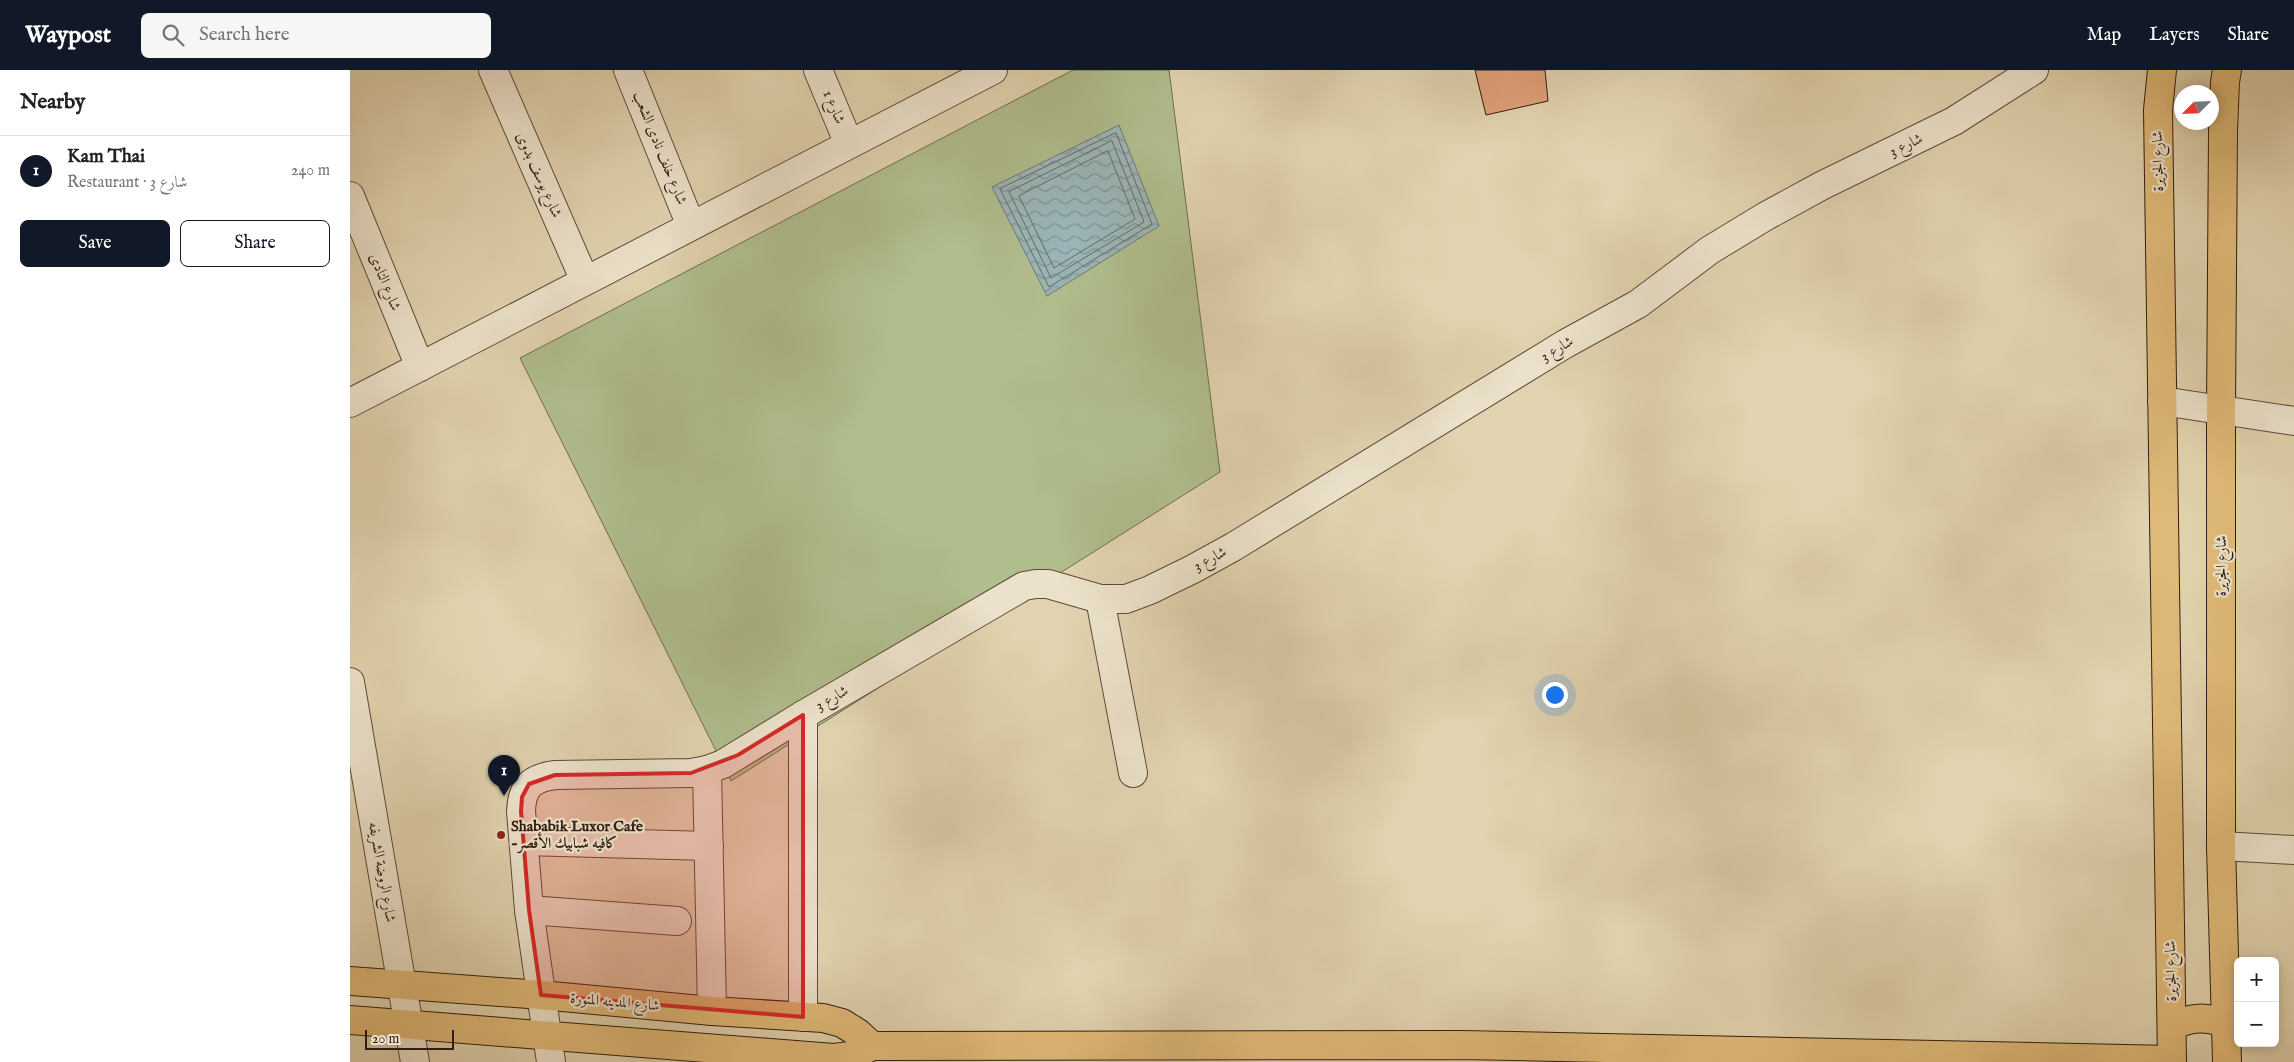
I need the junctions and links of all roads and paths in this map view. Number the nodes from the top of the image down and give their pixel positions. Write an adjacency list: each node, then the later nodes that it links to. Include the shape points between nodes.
1 (493, 70): 11 (street, شارع يوسف بدوى)
2 (628, 70): 10 (street, شارع خلف نادى الشعب)
3 (818, 70): 8 (street, شارع 1)
4 (993, 70): 8 (street)
5 (2034, 70): 17 (street, شارع 3, via 1954,121 1759,220 1704,255 1638,304 1565,344 1233,547 1140,594 1126,599)
6 (2162, 70): 13 (main road, شارع الجزيرة, via 2158,110)
7 (2227, 70): 15 (main road, شارع الجزيرة, via 2223,132)
8 (849, 144): 10 (street)
9 (350, 196): 12 (street, شارع النادى)
10 (691, 226): 11 (street)
11 (586, 281): 12 (street)
12 (420, 367): 14 (street)
13 (2162, 401): 15 (street); 36 (main road, شارع الجزيرة)
14 (350, 403)
15 (2221, 410): 16 (street); 24 (main road, شارع الجزيرة)
16 (2294, 421)
17 (1100, 598): 19 (street, شارع 3, via 1048,584 1024,586); 21 (street)
18 (350, 682): 29 (street, شارع الروضة الشريفه)
19 (803, 715): 20 (street, شارع 3, via 723,764); 32 (street)
20 (707, 770): 22 (street, شارع 3, via 674,774 541,776 529,784 522,797); 23 (street)
21 (1133, 773)
22 (524, 841): 23 (street); 26 (street, شارع 3)
23 (709, 846): 31 (street)
24 (2221, 846): 25 (street); 35 (main road, شارع الجزيرة)
25 (2294, 850)
26 (529, 910): 27 (street); 30 (street, شارع 3)
27 (677, 921)
28 (350, 981): 29 (main road, شارع المدينه المنورة)
29 (402, 986): 30 (main road, شارع المدينه المنورة); 34 (street, شارع الروضة الشريفه)
30 (542, 995): 31 (main road, شارع المدينه المنورة); 37 (street, شارع 3)
31 (712, 1011): 32 (main road, شارع المدينه المنورة)
32 (803, 1017): 39 (main road, شارع المدينه المنورة, via 842,1023 858,1033)
33 (350, 1020): 34 (main road)
34 (409, 1024): 37 (main road); 41 (street, شارع الروضة الشريفه)
35 (2226, 1024): 36 (main road, via 2198,1018); 43 (main road, شارع الجزيرة)
36 (2172, 1026): 40 (main road, شارع الجزيرة)
37 (548, 1035): 39 (main road, via 833,1058); 42 (street, شارع 3)
38 (1462, 1053): 39 (main road); 40 (main road)
39 (871, 1054)
40 (2172, 1061)
41 (415, 1062)
42 (551, 1062)
43 (2227, 1062)

